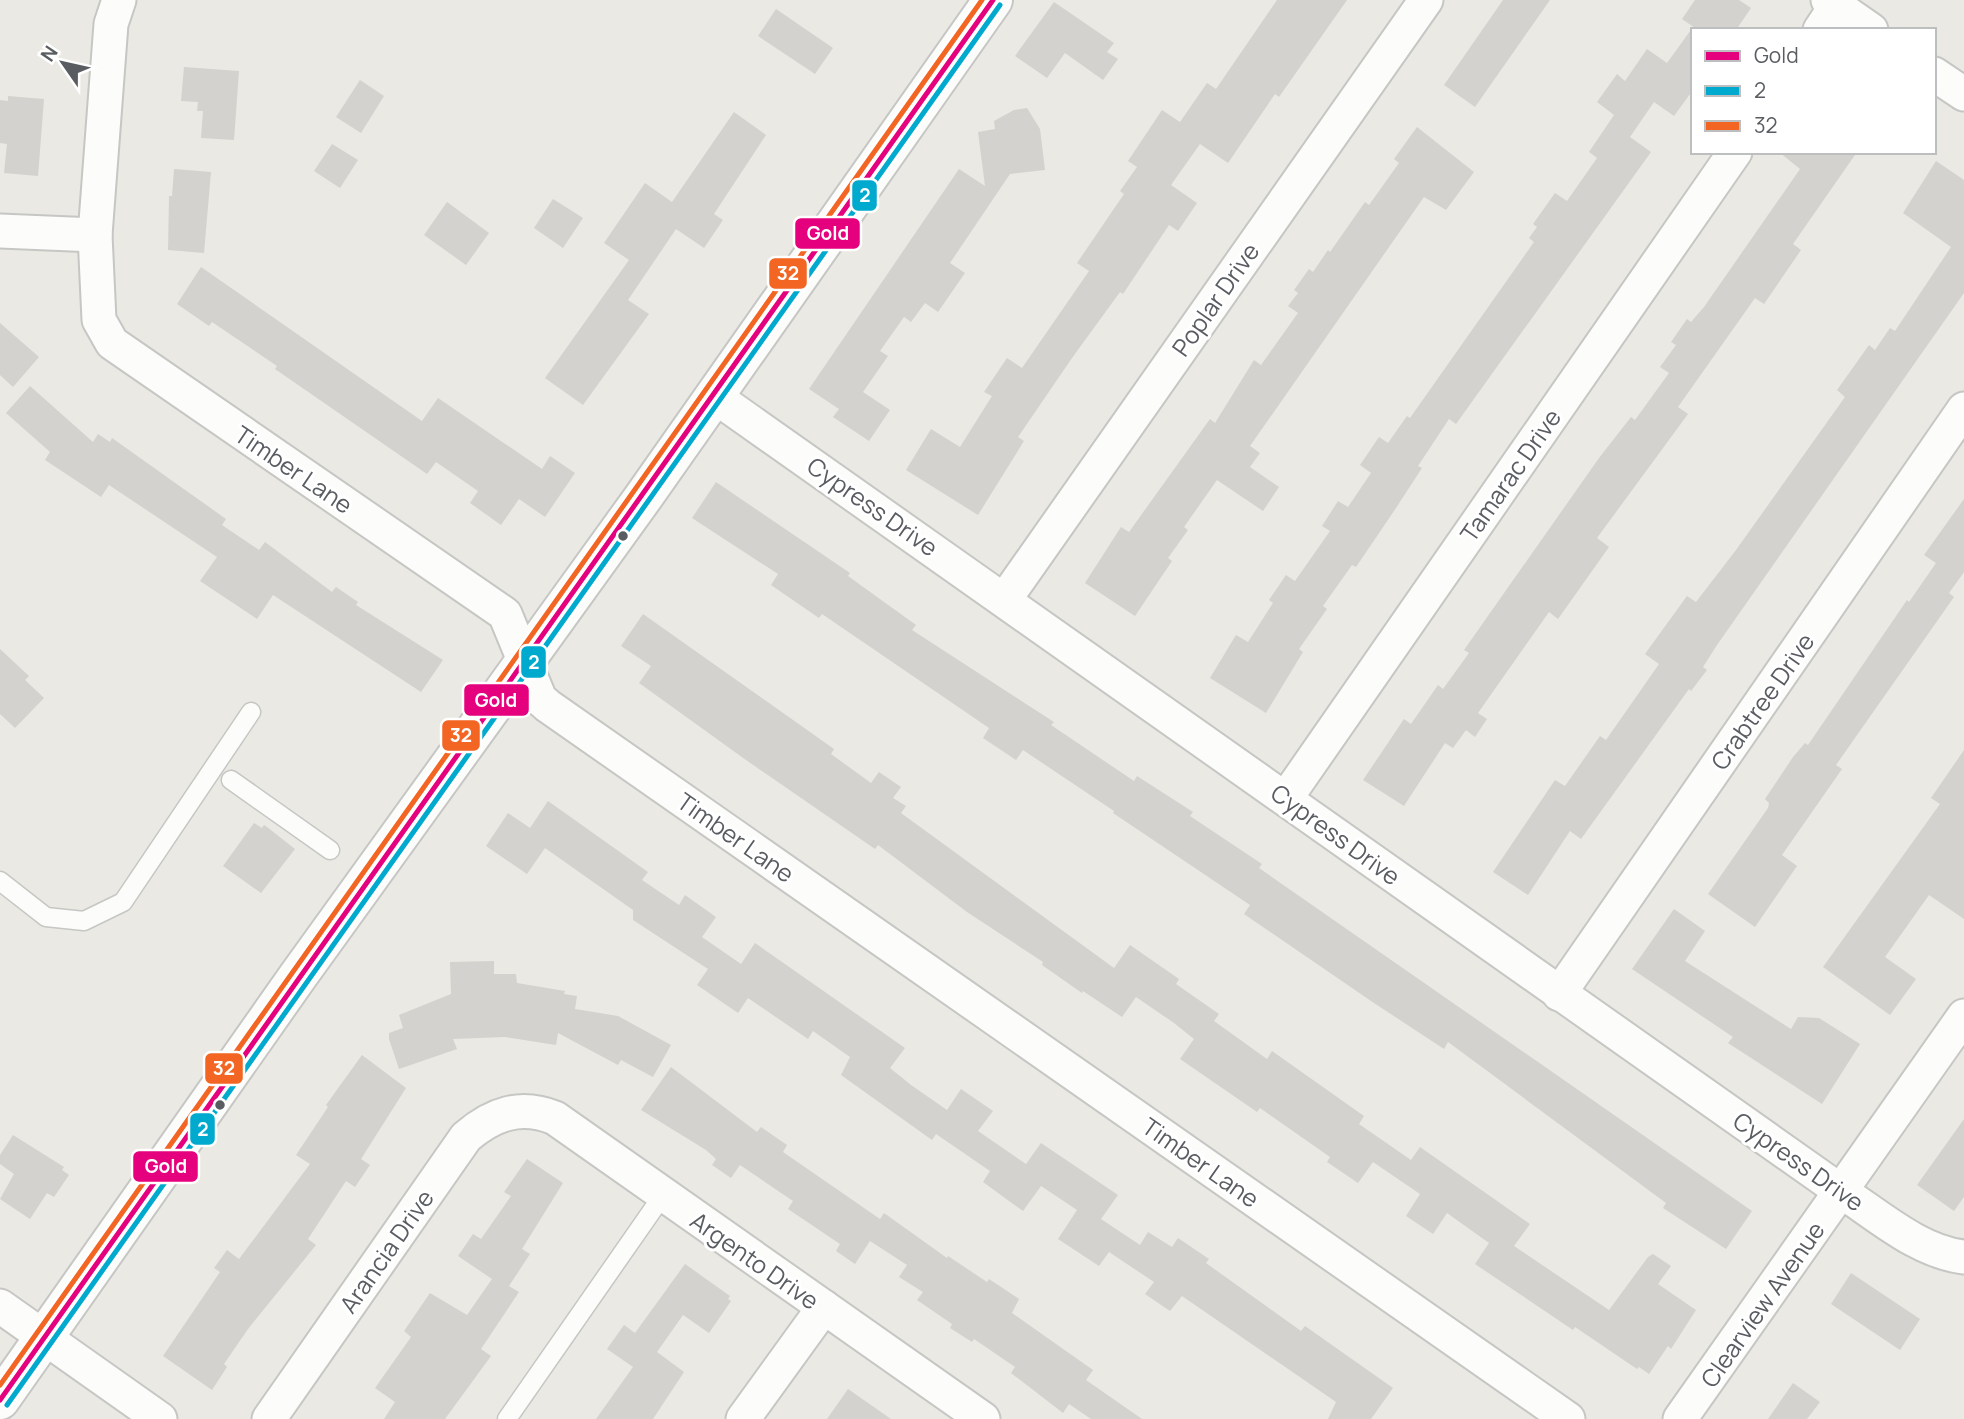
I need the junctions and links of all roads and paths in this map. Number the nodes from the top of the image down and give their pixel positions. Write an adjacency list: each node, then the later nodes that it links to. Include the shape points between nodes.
1 (119, 0): 10 (street, Timber Lane, via 111,24)
2 (993, 0): 11 (main road)
3 (1426, 0): 13 (street, Poplar Drive)
4 (1828, 12): 5 (street)
5 (1866, 28)
6 (1936, 75): 7 (street)
7 (1964, 94)
8 (1734, 154): 17 (street, Tamarac Drive)
9 (0, 231): 10 (street)
10 (95, 236): 14 (street, Timber Lane, via 99,320 112,342 505,614)
11 (714, 396): 13 (street, Cypress Drive); 14 (main road)
12 (1964, 409): 20 (street, Crabtree Drive)
13 (1004, 599): 17 (street, Cypress Drive)
14 (525, 659): 28 (main road); 35 (street, Timber Lane, via 540,699 548,706)
15 (250, 712): 19 (lane, via 123,902 84,921 46,917)
16 (231, 780): 18 (lane)
17 (1286, 798): 20 (street, Cypress Drive)
18 (330, 850)
19 (0, 881)
20 (1559, 993): 23 (street, Cypress Drive)
21 (1964, 1016): 23 (street, Clearview Avenue)
22 (523, 1110): 24 (street, Argento Drive, via 555,1118); 31 (street, Arancia Drive, via 484,1121 466,1137)
23 (1842, 1192): 25 (street, Cypress Drive, via 1914,1239); 36 (street, Clearview Avenue)
24 (663, 1195): 27 (street, Argento Drive); 32 (lane)
25 (1964, 1257)
26 (0, 1306): 28 (street)
27 (824, 1307): 33 (street); 34 (street, Argento Drive)
28 (44, 1336): 29 (main road); 30 (street)
29 (0, 1400)
30 (160, 1419)
31 (269, 1419)
32 (507, 1419)
33 (743, 1419)
34 (982, 1419)
35 (1568, 1419)
36 (1680, 1419)

